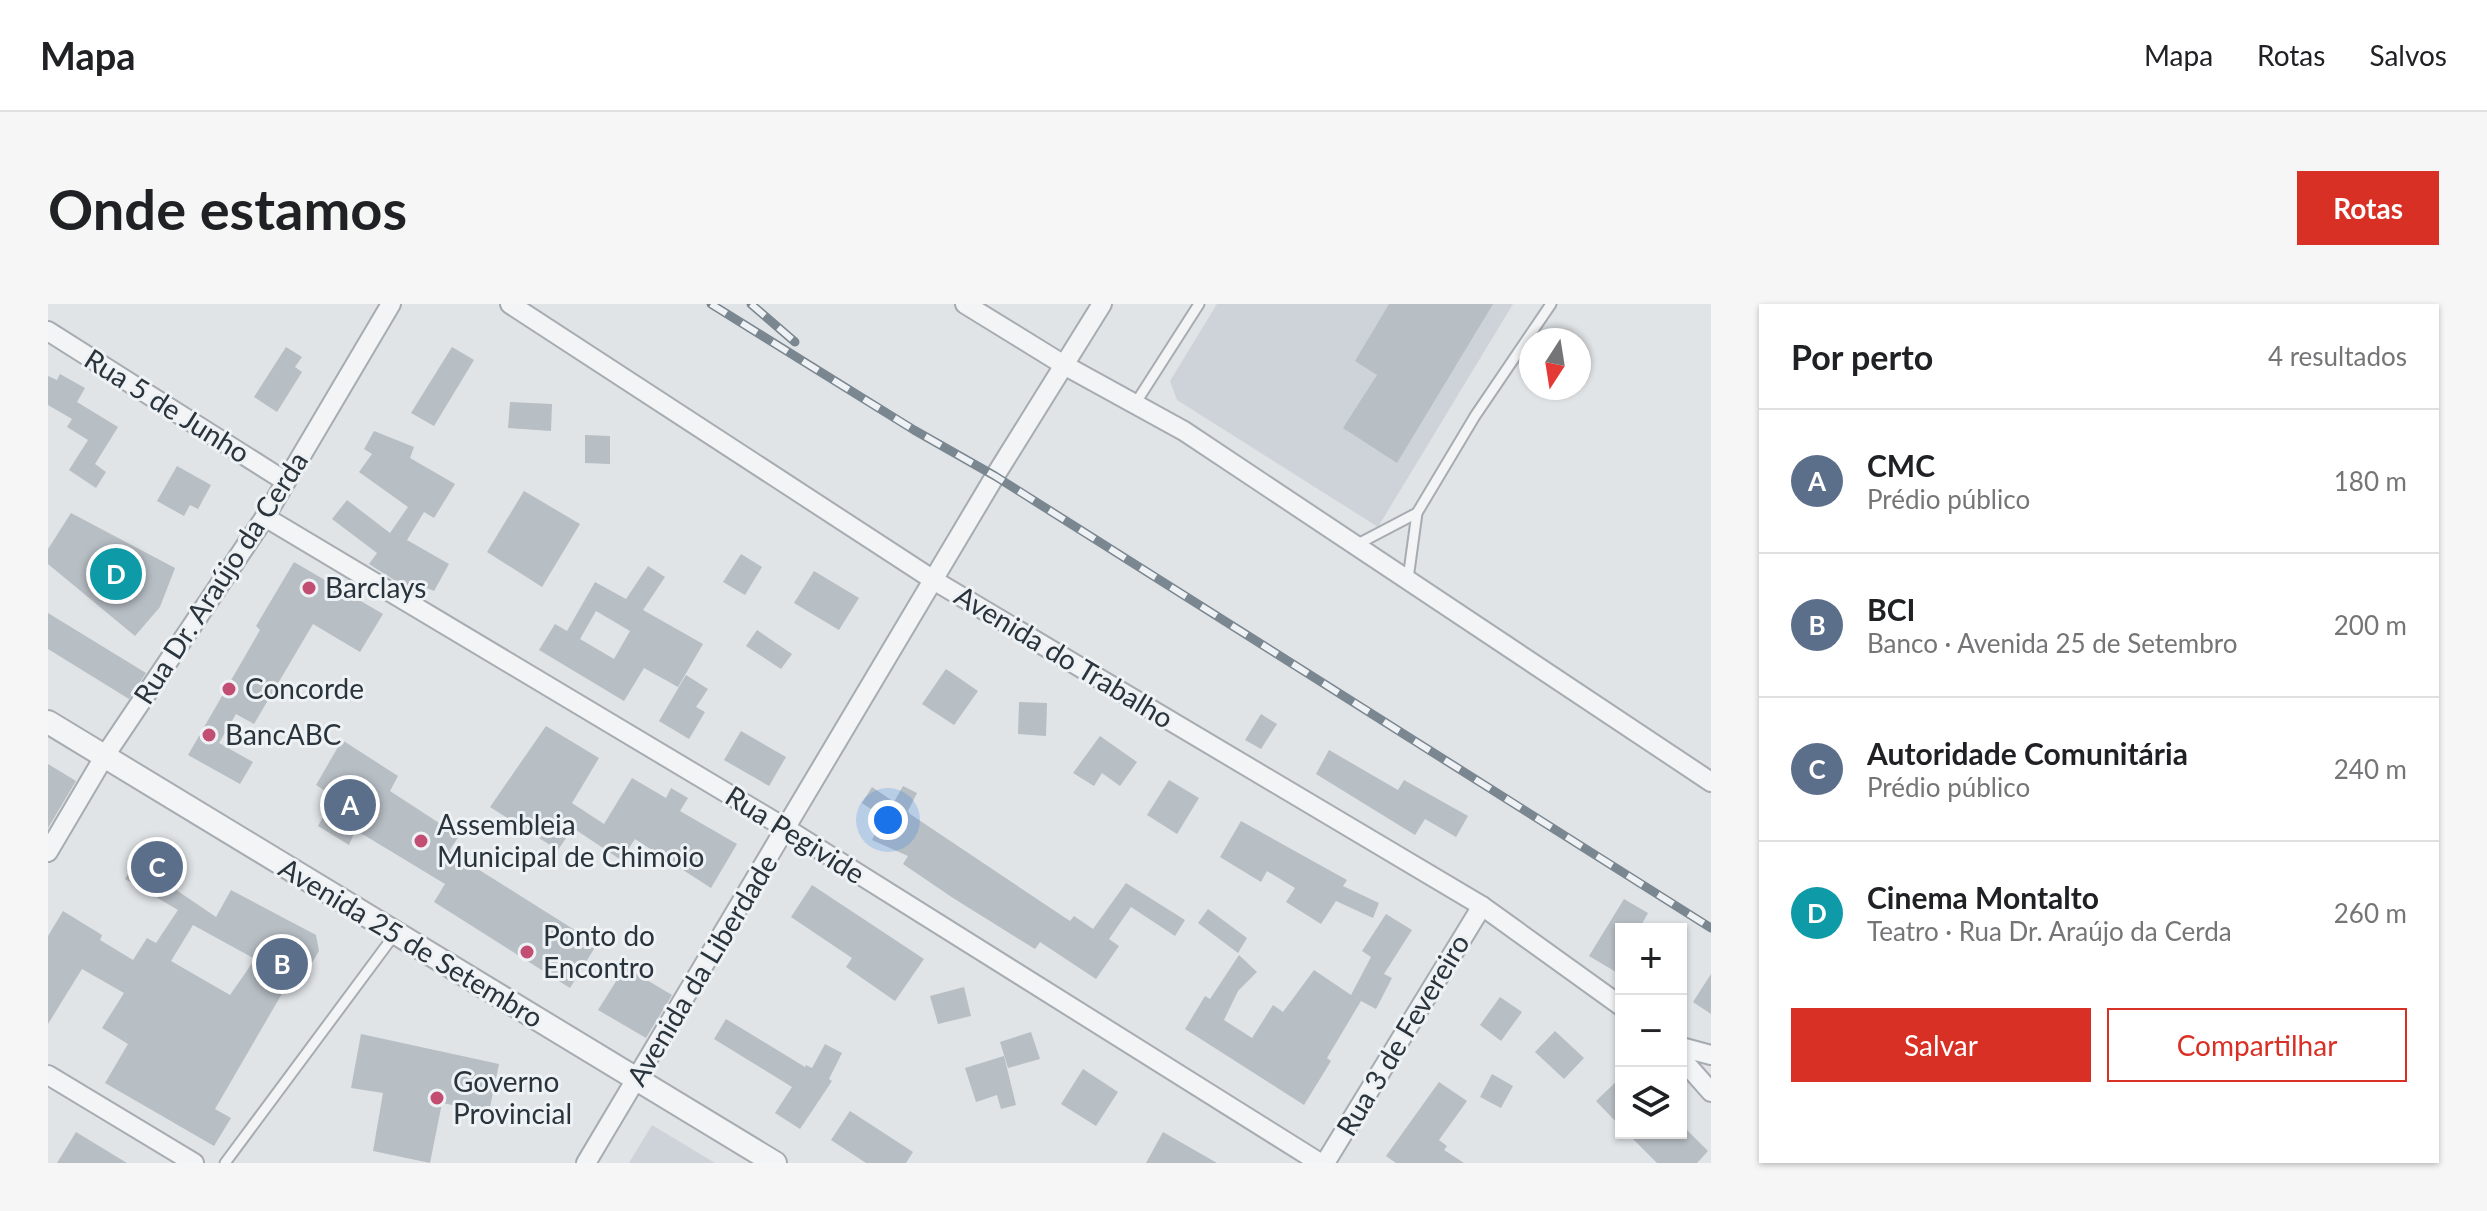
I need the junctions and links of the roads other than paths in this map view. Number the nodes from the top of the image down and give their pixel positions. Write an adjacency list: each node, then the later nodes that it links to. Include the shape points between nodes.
1 (391, 304): 10 (street, Rua Dr. Araújo da Cerda)
2 (510, 304): 15 (street, Avenida do Trabalho)
3 (965, 304): 8 (street)
4 (1102, 304): 8 (street, Avenida da Liberdade)
5 (1199, 304): 9 (lane)
6 (1551, 304): 11 (lane)
7 (48, 331): 10 (street, Rua 5 de Junho)
8 (1064, 365): 9 (street); 15 (street, Avenida da Liberdade)
9 (1135, 404): 13 (street)
10 (285, 481): 12 (street, Rua Dr. Araújo da Cerda)
11 (1417, 513): 13 (lane); 14 (lane)
12 (265, 517): 17 (street, Rua Dr. Araújo da Cerda); 19 (street, Rua Pegivide)
13 (1356, 545): 14 (street)
14 (1408, 579): 18 (street)
15 (935, 581): 19 (street, Avenida da Liberdade); 21 (street, Avenida do Trabalho)
16 (48, 722): 17 (street, Avenida 25 de Setembro)
17 (104, 757): 20 (street, Rua Dr. Araújo da Cerda); 22 (street, Avenida 25 de Setembro)
18 (1711, 782)
19 (787, 829): 28 (street, Avenida da Liberdade); 34 (street, Rua Pegivide)
20 (48, 852)
21 (1482, 906): 23 (street, Avenida do Trabalho); 34 (street, Rua 3 de Fevereiro)
22 (395, 934): 28 (street, Avenida 25 de Setembro); 31 (lane)
23 (1615, 1002)
24 (1687, 1049): 25 (street)
25 (1711, 1055)
26 (1687, 1065): 29 (street)
27 (48, 1075): 30 (street)
28 (637, 1079): 32 (street, Avenida da Liberdade); 33 (street, Avenida 25 de Setembro)
29 (1711, 1092)
30 (194, 1163)
31 (225, 1163)
32 (586, 1163)
33 (775, 1163)
34 (1323, 1163)

